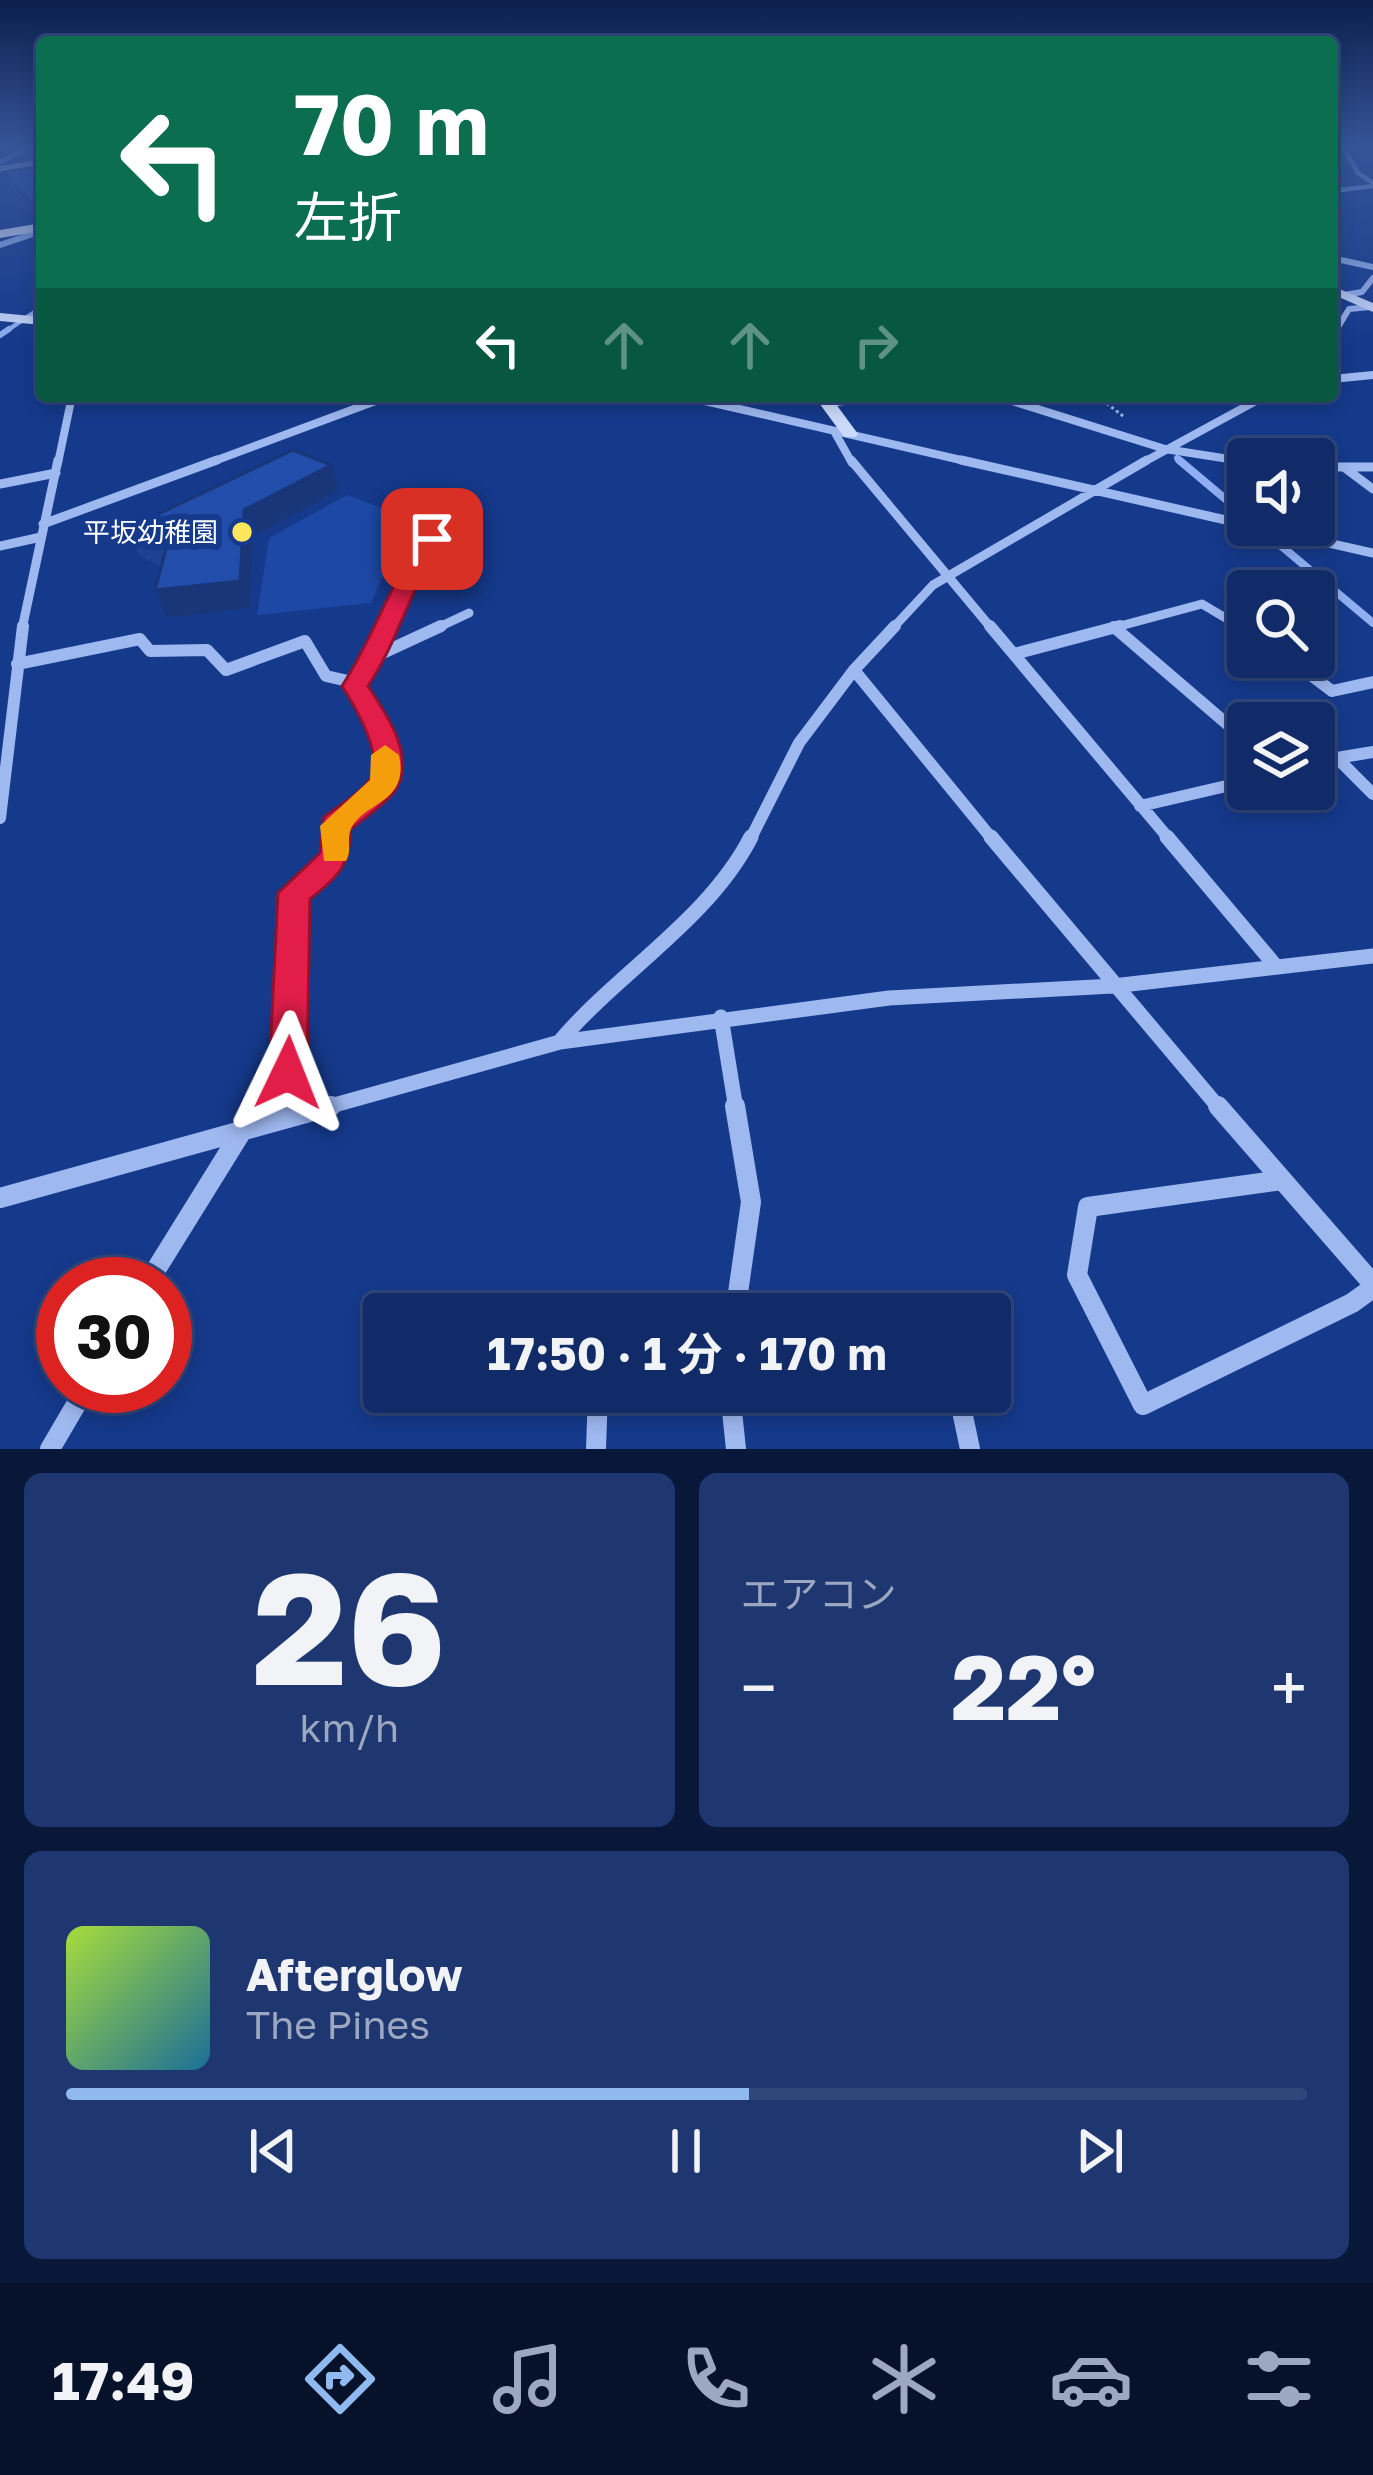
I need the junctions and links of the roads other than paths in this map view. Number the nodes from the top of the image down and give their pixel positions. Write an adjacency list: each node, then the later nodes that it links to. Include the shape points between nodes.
1 (36, 229): 3 (main road)
2 (36, 230): 4 (street)
3 (1, 234): 4 (street, via 7,241)
4 (0, 244)
5 (1338, 259): 6 (street)
6 (1373, 267)
7 (1371, 283): 8 (street, via 1362,292)
8 (1338, 292): 9 (street)
9 (1372, 308): 12 (street, via 1349,309)
10 (4, 318): 11 (street)
11 (36, 321)
12 (1338, 325)
13 (1373, 375): 14 (street)
14 (1338, 378)
15 (71, 402): 27 (street)
16 (373, 402): 33 (street)
17 (709, 402): 21 (street)
18 (826, 402): 21 (street)
19 (1016, 402): 22 (street)
20 (1253, 402): 22 (street)
21 (842, 432): 30 (street); 38 (street, via 852,462)
22 (1165, 448): 23 (street); 30 (street)
23 (1227, 458)
24 (1335, 467): 25 (street)
25 (1345, 467): 26 (street); 29 (street)
26 (1373, 467)
27 (56, 473): 28 (street); 33 (street)
28 (0, 484)
29 (1373, 489)
30 (1098, 491): 32 (street); 38 (street)
31 (454, 515): 43 (street, via 408,573)
32 (1227, 520)
33 (44, 524): 34 (street)
34 (41, 537): 36 (street); 44 (street)
35 (1335, 544): 37 (street)
36 (0, 547)
37 (1373, 553)
38 (950, 574): 42 (street); 45 (street)
39 (469, 613): 43 (street)
40 (1227, 619): 41 (street, via 1202,604)
41 (1114, 627): 42 (street); 50 (street)
42 (1014, 654): 54 (street)
43 (373, 658): 48 (street)
44 (17, 664): 48 (street, via 140,639 150,651 207,650 226,670 305,641 326,676); 49 (street)
45 (854, 670): 58 (street); 60 (street, via 799,743 743,853)
46 (1315, 678): 47 (street, via 1332,691)
47 (1373, 682)
48 (357, 683): 61 (street, via 380,724 388,769 383,785 335,826 327,868 294,893)
49 (5, 712): 55 (street)
50 (1227, 724)
51 (1373, 752): 53 (street, via 1337,758)
52 (1227, 786): 54 (street)
53 (1373, 794)
54 (1140, 806): 57 (street)
55 (0, 818)
56 (1373, 956): 57 (street)
57 (1274, 964): 58 (street)
58 (1113, 986): 59 (street); 63 (street)
59 (722, 1017): 60 (street); 67 (street, via 751,1202)
60 (560, 1042): 61 (street)
61 (286, 1118): 62 (street)
62 (242, 1130): 64 (street); 65 (street)
63 (1282, 1180): 66 (street); 66 (street, via 1088,1207 1077,1275 1143,1405)
64 (0, 1198)
65 (164, 1257)
66 (1373, 1286)
67 (738, 1293)
68 (71, 1413): 72 (street)
69 (597, 1413): 73 (street)
70 (732, 1413): 74 (street)
71 (962, 1413): 75 (street)
72 (50, 1449)
73 (596, 1449)
74 (736, 1449)
75 (970, 1449)

